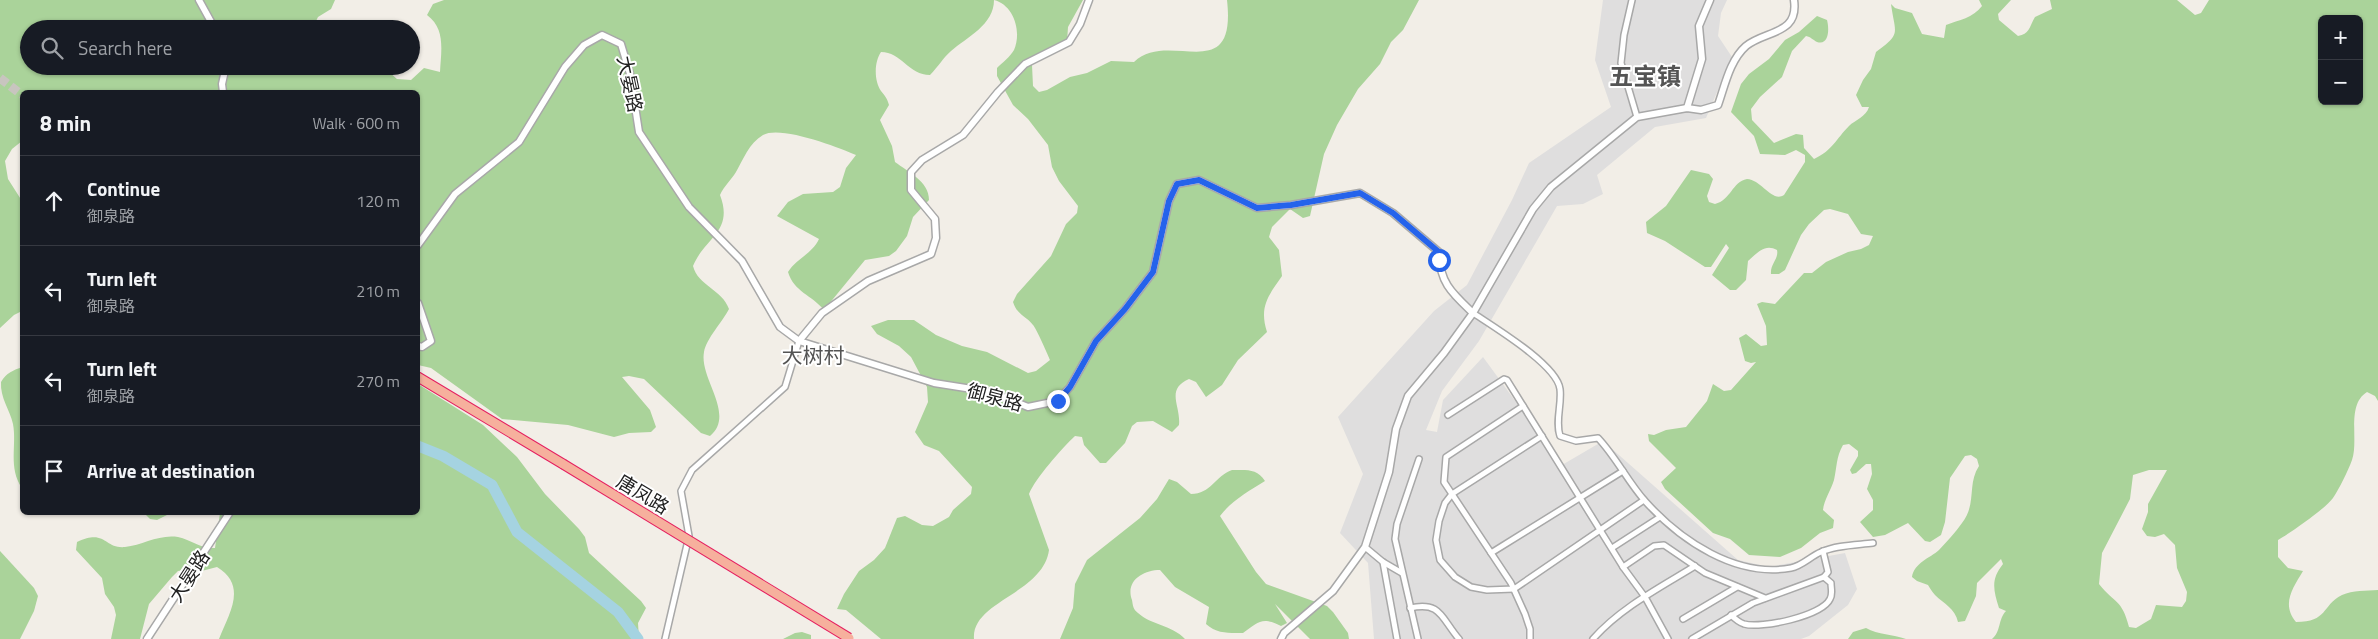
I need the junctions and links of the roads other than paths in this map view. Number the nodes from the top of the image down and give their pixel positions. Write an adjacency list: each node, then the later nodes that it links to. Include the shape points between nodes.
1 (200, 0): 6 (street)
2 (1089, 0): 14 (street, via 1069,42 1025,64 963,135 922,160 910,172 911,190 935,219 936,238 930,254 868,281 822,313)
3 (1632, 0): 10 (street, via 1621,63)
4 (1710, 0): 9 (street, via 1699,26 1702,59)
5 (1794, 0): 9 (street, via 1796,10 1791,22 1747,46 1734,60 1718,105 1701,110)
6 (210, 20)
7 (224, 75): 8 (street)
8 (223, 90)
9 (1687, 108): 10 (street)
10 (1637, 117): 13 (street, via 1552,187 1540,201)
11 (420, 242): 14 (street, 大晏路, via 454,194 519,142 565,67 584,45 602,35 621,44 630,74 639,132 689,207 742,261 780,327)
12 (420, 309): 15 (street, via 431,341)
13 (1473, 313): 14 (street, 御泉路, via 1447,289 1440,253 1393,213 1360,193 1257,208 1199,180 1177,184 1169,201 1153,272 1096,341 1070,387 1058,401 1028,407 991,392 934,383); 21 (street, via 1523,346 1555,377 1560,387 1560,436 1576,441 1598,438); 29 (street, via 1408,396 1396,429 1389,472)
14 (799, 341): 46 (street, via 785,388 692,470 681,491 689,536)
15 (420, 346)
16 (420, 378): 47 (highway, 唐凤路, bridge)
17 (1523, 406): 18 (street, via 1504,378); 19 (street); 22 (street, via 1446,457 1444,482)
18 (1448, 415)
19 (1542, 436): 22 (street); 23 (street)
20 (1419, 458): 36 (street, via 1397,524 1395,539)
21 (1623, 471): 23 (street); 24 (street)
22 (1452, 494): 32 (street); 39 (street, via 1439,521 1436,540 1440,560 1455,577 1471,587)
23 (1580, 498): 27 (street); 32 (street)
24 (1644, 500): 26 (street); 27 (street)
25 (228, 515): 45 (street, 大晏路)
26 (1660, 517): 30 (street); 31 (street, via 1717,557 1745,566 1767,570 1794,568)
27 (1600, 529): 30 (street); 39 (street)
28 (1873, 543): 31 (street)
29 (1365, 547): 33 (street); 48 (street, via 1332,591)
30 (1612, 548): 35 (street)
31 (1823, 551): 37 (street, via 1828,572)
32 (1492, 554): 39 (street)
33 (1383, 562): 36 (street); 49 (street)
34 (1695, 566): 35 (street, via 1664,545 1654,546); 38 (street); 40 (street)
35 (1623, 567): 40 (street)
36 (1402, 573): 42 (street)
37 (1824, 577): 41 (street); 43 (street, via 1830,584 1830,598 1810,613 1788,620 1745,625)
38 (1737, 587): 41 (street); 44 (street)
39 (1514, 589): 52 (street, via 1530,629)
40 (1645, 597): 53 (street); 54 (street)
41 (1765, 599): 43 (street)
42 (1410, 608): 50 (street); 51 (street, via 1425,604 1434,608)
43 (1731, 615): 55 (street)
44 (1683, 619)
45 (147, 639)
46 (664, 639)
47 (850, 639)
48 (1281, 639)
49 (1397, 639)
50 (1418, 639)
51 (1459, 639)
52 (1530, 639)
53 (1594, 639)
54 (1668, 639)
55 (1692, 639)

